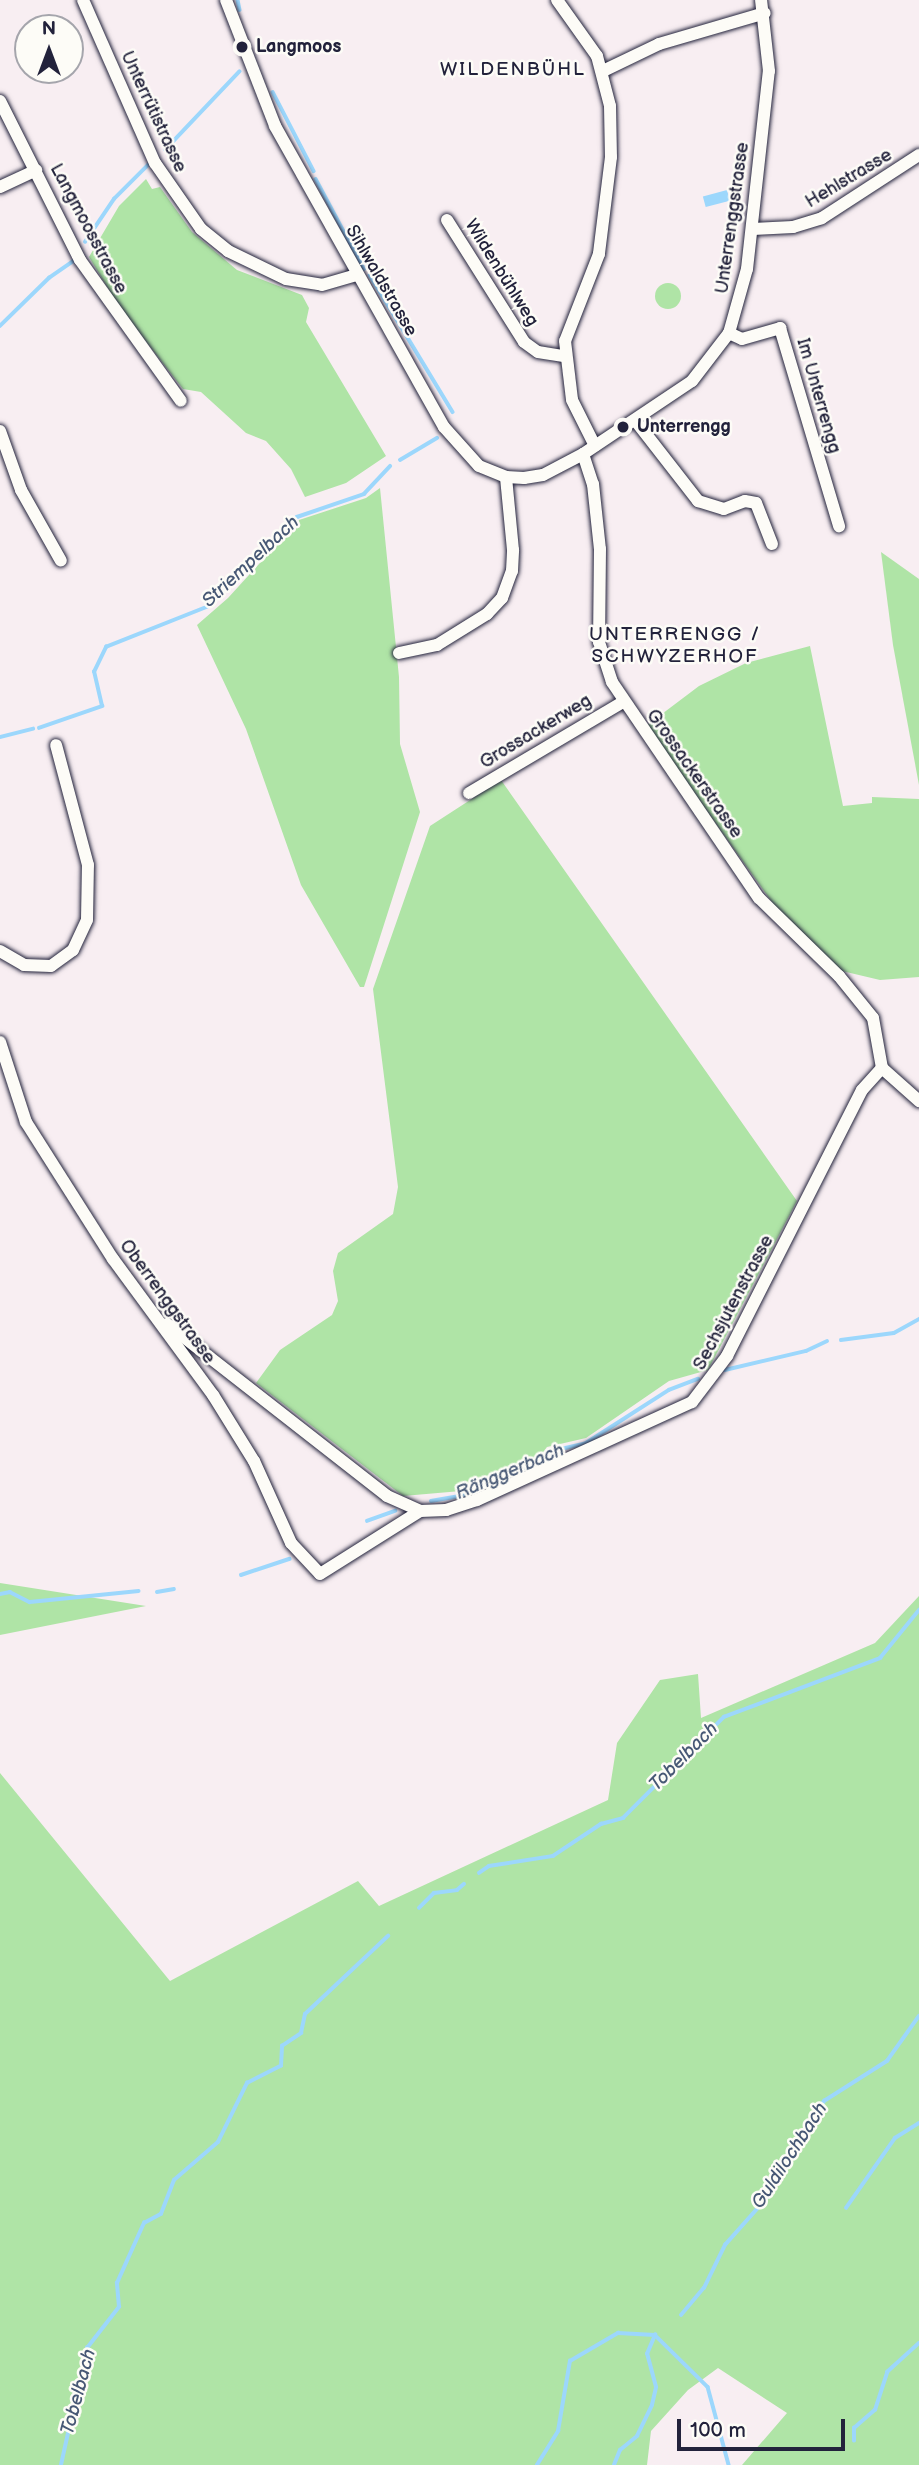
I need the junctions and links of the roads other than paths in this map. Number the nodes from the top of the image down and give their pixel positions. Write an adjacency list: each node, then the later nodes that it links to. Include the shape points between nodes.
1 (83, 0): 12 (street, Unterrütistrasse, via 155,163 201,229 228,251 286,279 322,285)
2 (226, 0): 12 (street, Sihlwaldstrasse, via 275,125)
3 (557, 0): 5 (street, via 590,41)
4 (763, 6): 5 (street, via 659,44); 11 (street, Unterrenggstrasse, via 769,71)
5 (603, 71): 14 (street, via 611,127 604,220 598,254 569,321)
6 (0, 102): 8 (street, Langmoosstrasse)
7 (919, 155): 11 (street, Hehlstrasse, via 822,218 793,227)
8 (36, 170): 9 (street); 15 (street, Langmoosstrasse, via 106,303)
9 (0, 187)
10 (447, 220): 14 (street, Wildenbühlweg, via 524,342 538,352)
11 (752, 229): 13 (street, Unterrenggstrasse, via 743,290)
12 (356, 275): 20 (street, Sihlwaldstrasse, via 444,427 479,466)
13 (729, 333): 16 (street, Unterrenggstrasse, via 692,381); 21 (street, Im Unterrengg, via 742,340 780,328)
14 (564, 356): 18 (street, via 572,400)
15 (181, 401)
16 (635, 419): 18 (street, Unterrenggstrasse); 22 (street, via 698,501 724,509 745,501 756,503)
17 (0, 431): 23 (street, via 21,490)
18 (595, 446): 19 (street, Unterrenggstrasse)
19 (583, 454): 20 (street, Sihlwaldstrasse, via 543,475); 25 (street, Grossackerstrasse, via 593,484 600,549 598,642)
20 (506, 477): 24 (street, via 513,550 512,571 502,598 487,614 448,639)
21 (839, 526)
22 (772, 544)
23 (61, 561)
24 (399, 653)
25 (623, 702): 27 (street, Grossackerweg); 30 (street, Grossackerstrasse, via 759,898 839,976 873,1018)
26 (56, 744): 28 (street, via 88,865 87,919 73,950 51,966 24,965)
27 (469, 793)
28 (0, 951)
29 (0, 1042): 32 (street, Oberrenggstrasse, via 26,1122 113,1259)
30 (882, 1068): 31 (street); 33 (street, Sechsjutenstrasse, via 862,1090 727,1356 692,1402 477,1500 446,1510)
31 (919, 1101)
32 (155, 1315): 33 (street, via 387,1496); 34 (street, Oberrenggstrasse, via 254,1461 291,1543)
33 (420, 1511): 34 (street, Sechsjutenstrasse)
34 (320, 1574)

